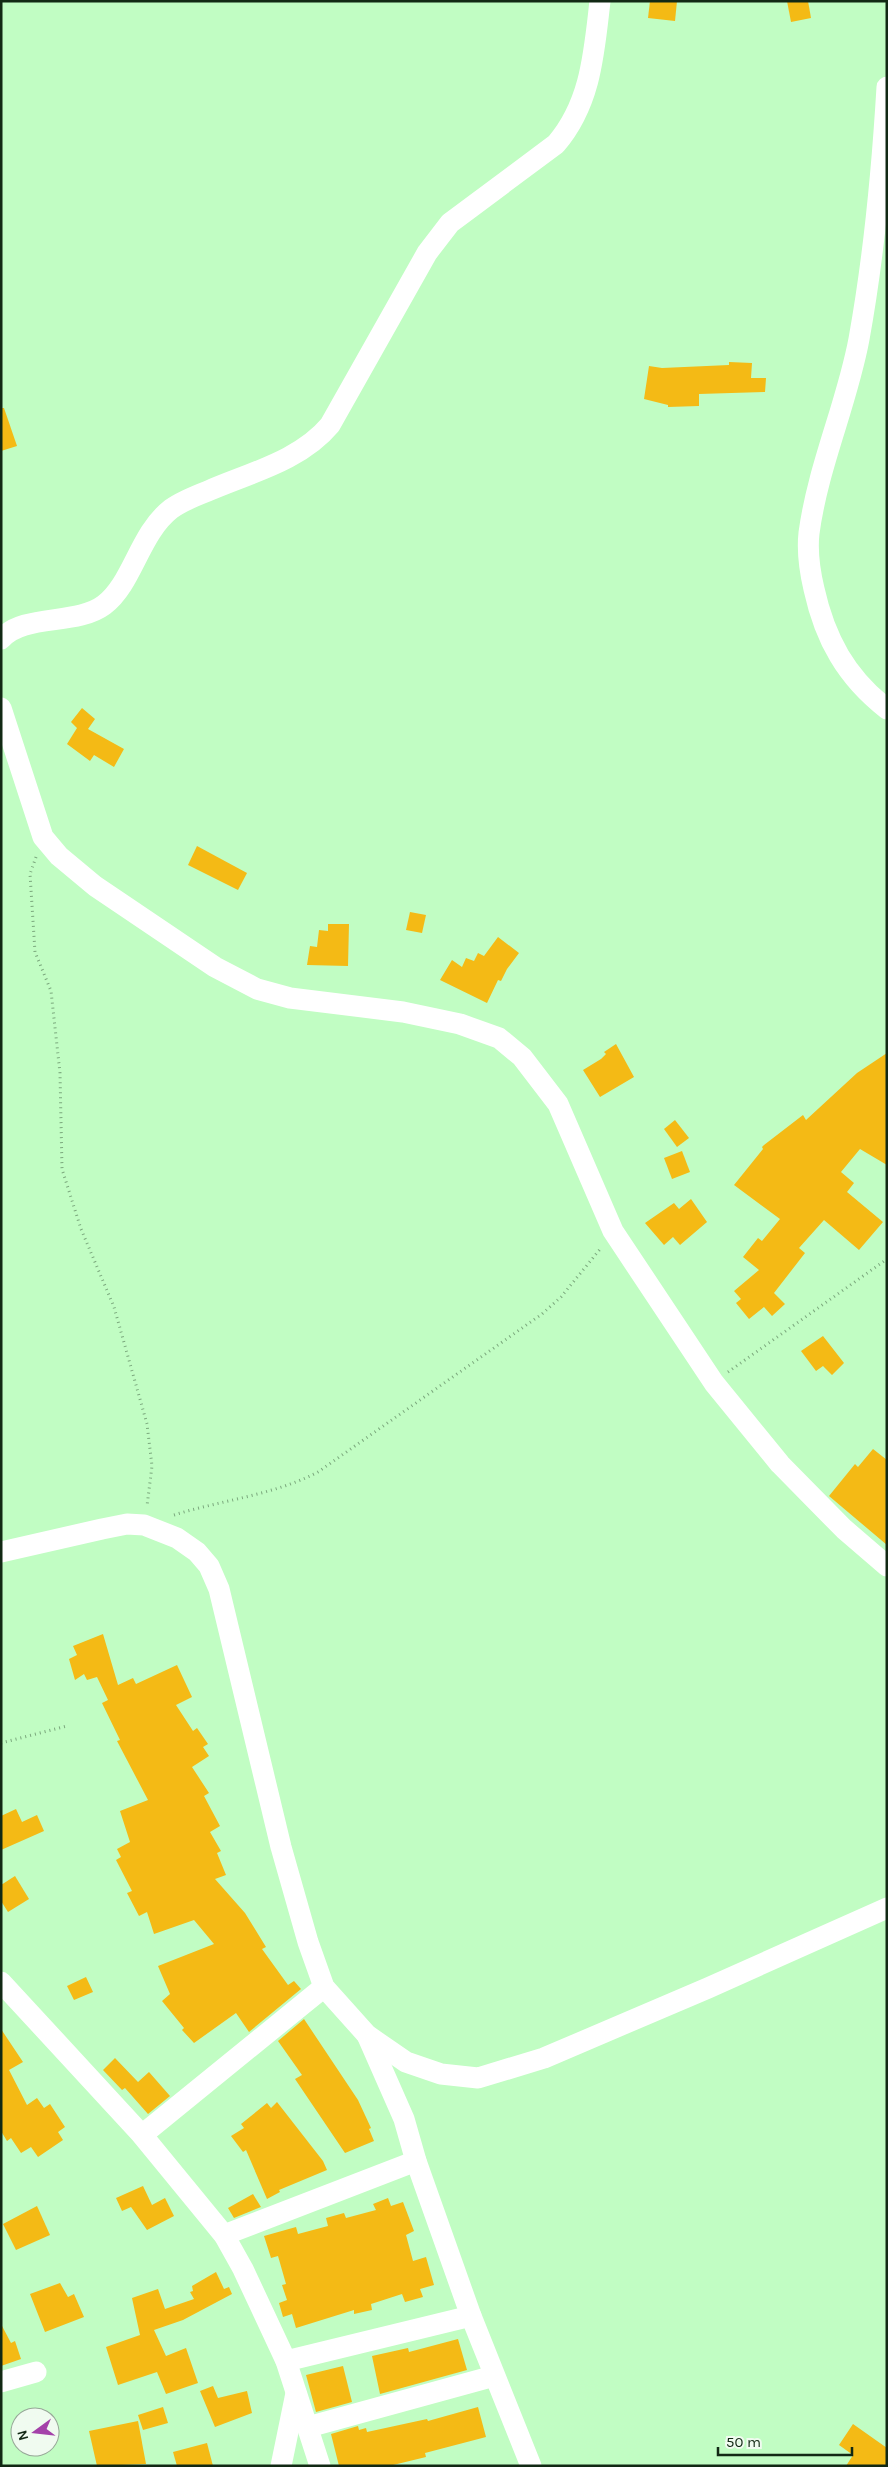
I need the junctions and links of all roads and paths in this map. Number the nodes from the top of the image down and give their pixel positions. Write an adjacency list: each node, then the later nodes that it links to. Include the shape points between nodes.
1 (600, 1): 3 (street, via 592,62 578,114 569,128 549,149 450,223 427,253 330,425 318,438 288,457 171,510 146,538 116,593 103,606 85,614 24,626 6,633)
2 (887, 87): 5 (street, via 882,166 859,339 809,534 810,572 821,621 843,663)
3 (1, 639)
4 (1, 708): 6 (street)
5 (887, 709)
6 (43, 837): 7 (street, via 59,856 95,886 215,967 257,989 290,998 403,1012 460,1024 499,1038 522,1057 558,1104); 10 (path, via 30,874 35,952 51,991 60,1073 62,1169 81,1229 114,1307 147,1424 152,1466)
7 (613, 1231): 9 (street); 10 (path, via 562,1298 318,1472 288,1486 204,1505)
8 (887, 1259): 9 (path)
9 (714, 1383): 12 (street, via 780,1464 844,1529)
10 (144, 1526): 11 (street, via 127,1524); 17 (street, via 177,1538 197,1552 209,1566 219,1589 280,1847)
11 (1, 1552)
12 (887, 1566)
13 (67, 1726): 14 (path)
14 (1, 1743)
15 (887, 1908): 19 (street, via 544,2058 478,2078 441,2074 406,2062)
16 (1, 1982): 18 (street)
17 (324, 1987): 19 (street); 20 (street)
18 (10, 2004): 20 (street)
19 (367, 2035): 21 (street, via 404,2118)
20 (142, 2135): 22 (street)
21 (416, 2161): 22 (street); 23 (street)
22 (224, 2235): 24 (street)
23 (471, 2316): 24 (street); 26 (street)
24 (286, 2361): 28 (street)
25 (36, 2372): 27 (street)
26 (494, 2376): 29 (street); 32 (street)
27 (1, 2382)
28 (297, 2390): 29 (street); 30 (street)
29 (308, 2426): 31 (street)
30 (281, 2466)
31 (320, 2466)
32 (531, 2466)

